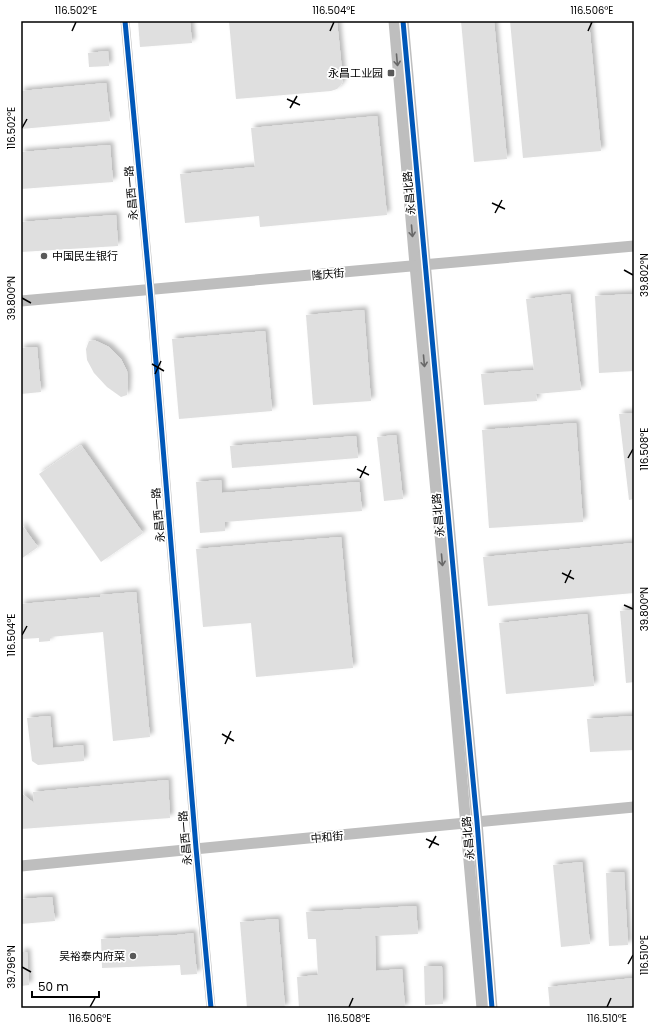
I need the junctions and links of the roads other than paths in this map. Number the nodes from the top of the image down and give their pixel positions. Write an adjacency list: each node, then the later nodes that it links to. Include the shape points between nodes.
1 (125, 21): 6 (street, 永昌西一路)
2 (394, 21): 5 (street, 永昌北路, one-way to 5)
3 (403, 21): 5 (street, 永昌北路)
4 (634, 246): 5 (street, 隆庆街)
5 (420, 265): 6 (street, 隆庆街); 9 (street, 永昌北路); 10 (street, 永昌北路, one-way to 10)
6 (150, 289): 7 (street, 隆庆街); 11 (street, 永昌西一路)
7 (21, 301)
8 (634, 807): 9 (street, 中和街)
9 (477, 822): 10 (street, 中和街); 15 (street, 永昌北路)
10 (466, 823): 11 (street, 中和街); 14 (street, 永昌北路)
11 (196, 848): 12 (street, 中和街); 13 (street, 永昌西一路)
12 (21, 866)
13 (210, 1008)
14 (482, 1008)
15 (492, 1008)

